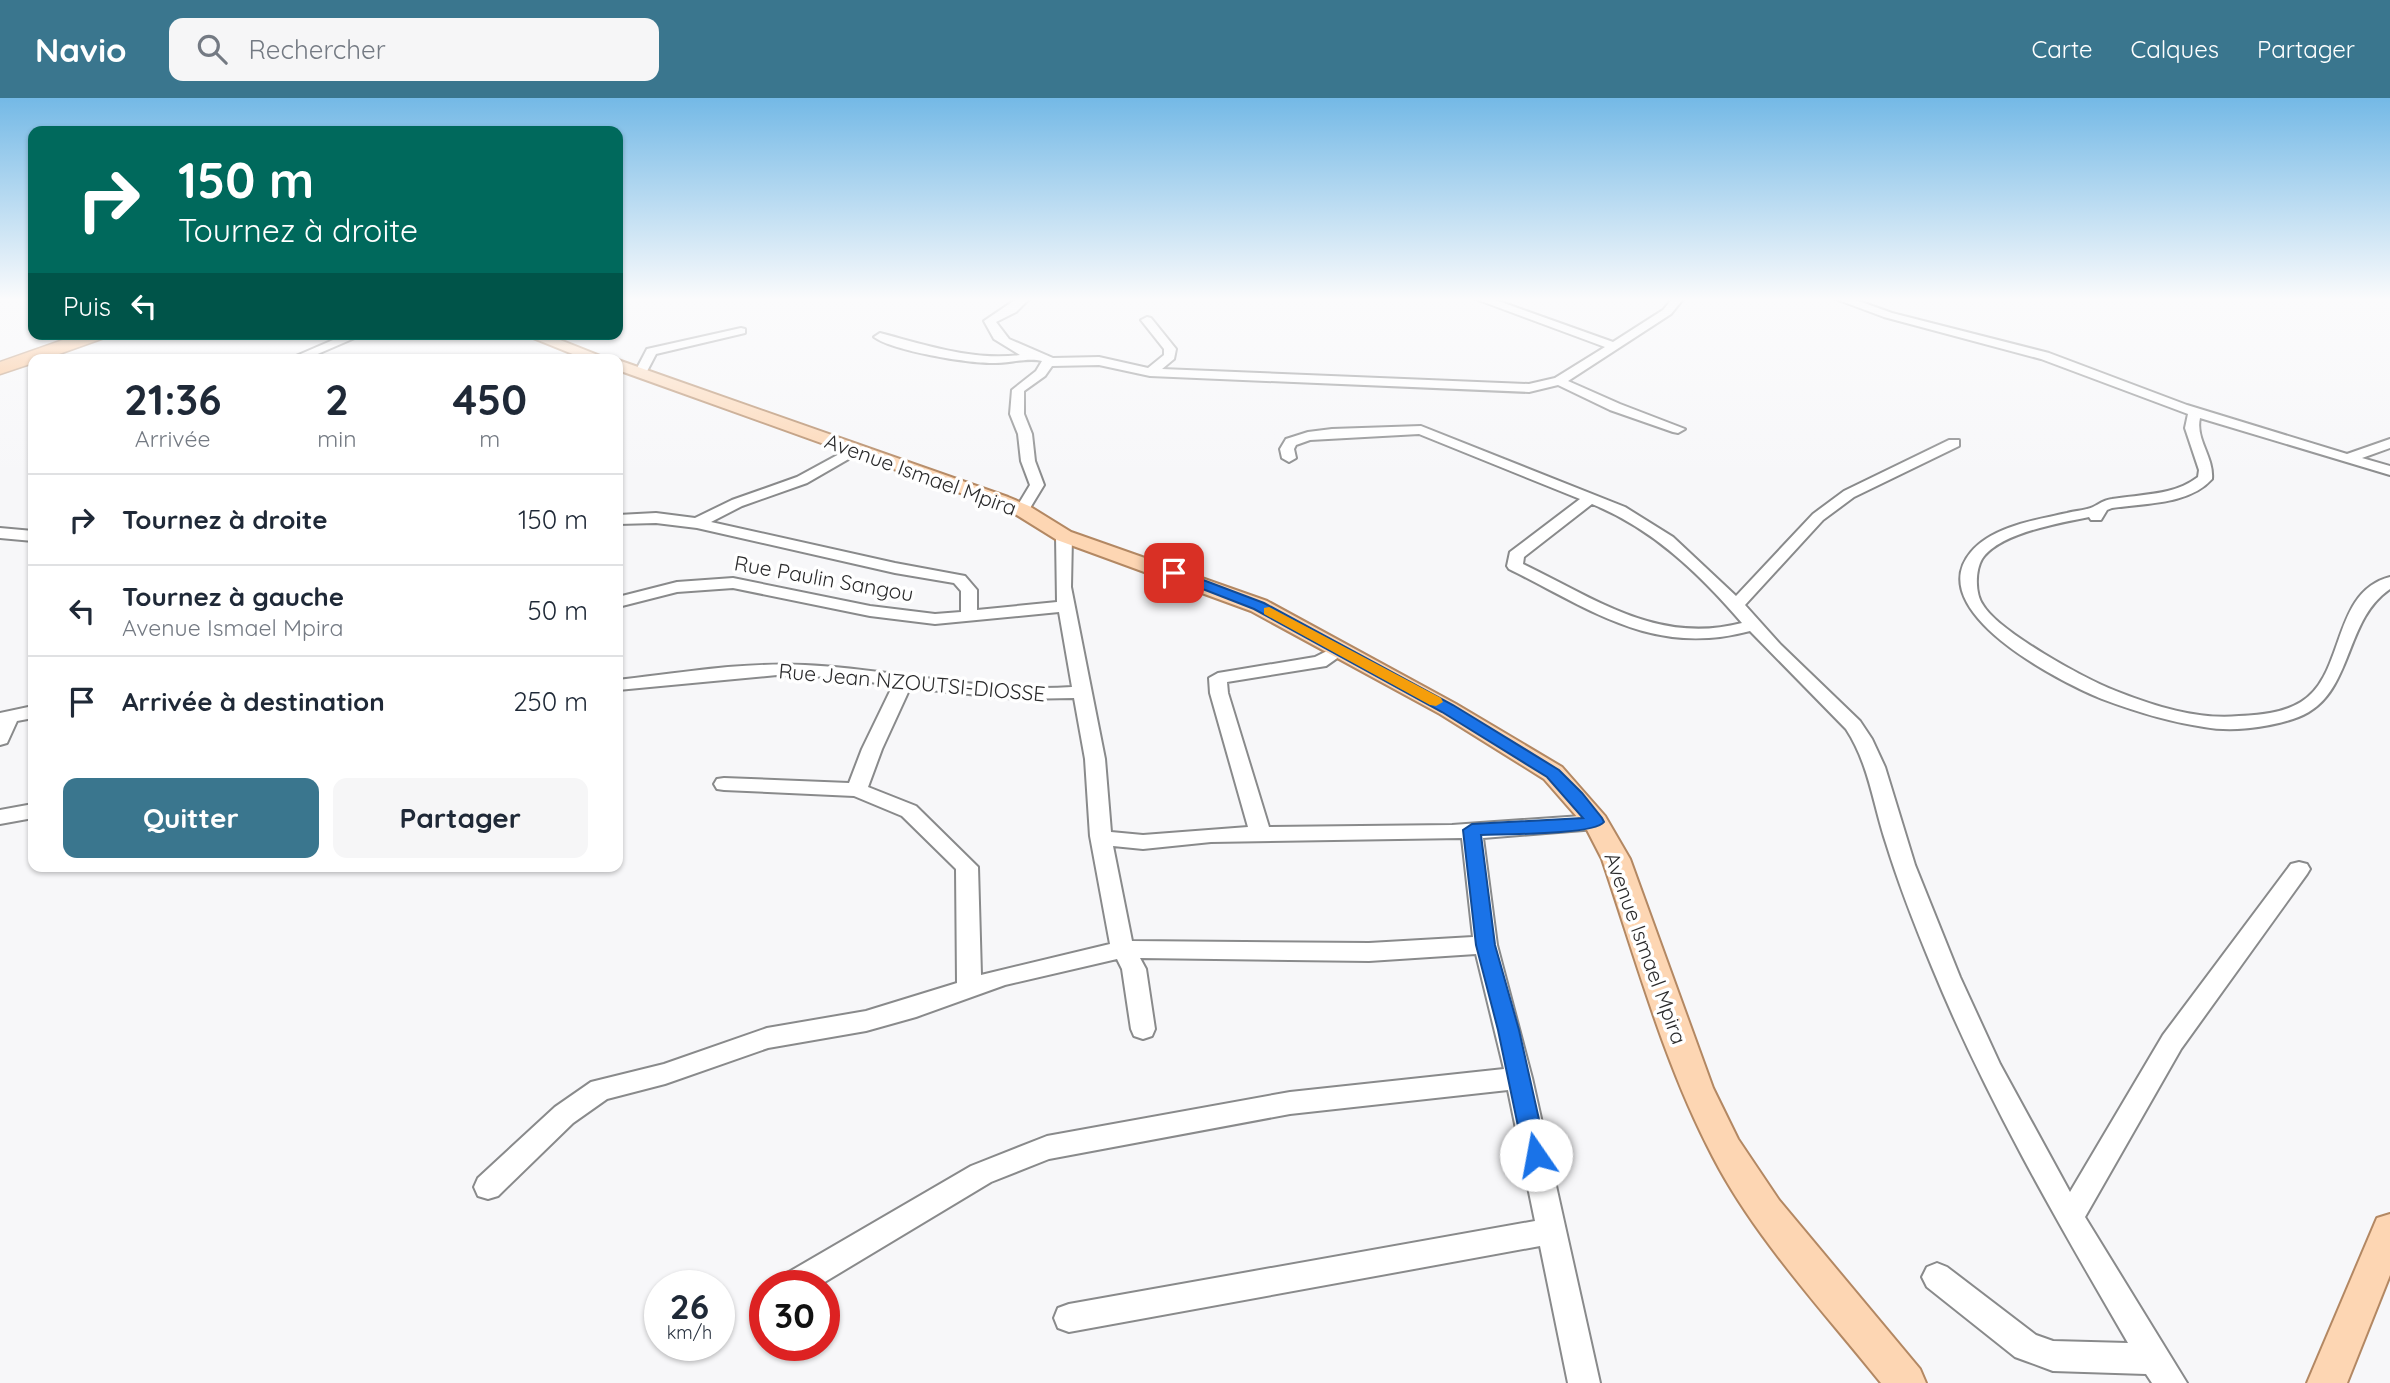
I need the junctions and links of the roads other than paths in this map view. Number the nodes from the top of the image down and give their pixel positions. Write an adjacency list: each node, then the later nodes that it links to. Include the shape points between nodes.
1 (643, 358): 11 (street)
2 (983, 358): 3 (street)
3 (1016, 358)
4 (1043, 358): 9 (street)
5 (1168, 358): 12 (street)
6 (1595, 358): 13 (street)
7 (2050, 358): 14 (street)
8 (28, 360): 10 (highway)
9 (1048, 362): 12 (street, via 1099,361); 23 (street, via 1018,390 1017,414 1037,485)
10 (0, 368)
11 (629, 369): 18 (main road, Avenue Ismael Mpira)
12 (1150, 373): 13 (street, via 1529,388)
13 (1559, 381): 15 (street)
14 (2196, 412): 20 (street); 29 (street, via 2191,428 2207,462 2205,479 2191,488 2109,504 2097,514 2022,530 1994,541 1975,557 1968,583 1976,610 2008,637 2097,691 2214,723 2290,714 2307,706 2337,669 2348,627 2358,610)
15 (1678, 429)
16 (1954, 443): 31 (street, via 1849,494 1818,517)
17 (2390, 443): 20 (street)
18 (854, 450): 23 (main road, Avenue Ismael Mpira); 25 (street, via 802,480)
19 (1289, 457): 22 (street, via 1291,442 1308,436 1421,430)
20 (2348, 458): 21 (street)
21 (2390, 471)
22 (1591, 498): 31 (street, via 1637,519 1668,540); 34 (street, via 1516,555 1515,566 1651,630 1696,636)
23 (1022, 510): 28 (main road, Avenue Ismael Mpira)
24 (623, 520): 25 (street)
25 (697, 523): 33 (street, via 958,579 969,590)
26 (0, 533): 27 (street)
27 (28, 536)
28 (1065, 536): 32 (street); 35 (main road, Avenue Ismael Mpira, via 1224,591)
29 (2390, 582)
30 (623, 601): 33 (street, Rue Paulin Sangou, via 677,587 733,583 903,616)
31 (1737, 605): 34 (street)
32 (1066, 606): 33 (street, Rue Paulin Sangou); 38 (street)
33 (969, 616)
34 (1753, 625): 57 (street, via 1866,743 1895,841 1967,1021)
35 (1341, 649): 46 (main road, Avenue Ismael Mpira, via 1553,774); 48 (street, via 1320,662 1218,678)
36 (903, 683): 37 (street, Rue Jean NZOUTSI-DIOSSE, via 774,668); 38 (street, Rue Jean NZOUTSI-DIOSSE, via 1037,696); 43 (street)
37 (623, 684)
38 (1080, 692): 49 (street, via 1095,759)
39 (28, 713): 40 (street)
40 (4, 719): 41 (street)
41 (0, 739)
42 (724, 784): 43 (street)
43 (857, 790): 53 (street, via 909,811 967,867)
44 (28, 812): 45 (street)
45 (0, 817)
46 (1595, 822): 47 (street); 65 (main road, Avenue Ismael Mpira, via 1616,859 1697,1088 1726,1149 1766,1211)
47 (1472, 830): 48 (street); 51 (street)
48 (1261, 835): 49 (street, via 1209,835 1145,844)
49 (1101, 836): 52 (street)
50 (2299, 869): 57 (street, via 2172,1042)
51 (1485, 945): 52 (street, via 1369,952); 55 (street)
52 (1124, 949): 53 (street); 54 (street, via 1134,968)
53 (969, 988): 56 (street, via 866,1021 767,1038 664,1074 600,1090 564,1115)
54 (1143, 1029)
55 (1519, 1078): 59 (street); 60 (street, via 1290,1103 1047,1148 981,1174)
56 (488, 1187)
57 (2071, 1216): 63 (street)
58 (2390, 1230): 66 (main road)
59 (1552, 1231): 62 (street); 64 (street)
60 (819, 1270)
61 (1937, 1277): 63 (street, via 2026,1346 2053,1356)
62 (1069, 1318)
63 (2162, 1371)
64 (1584, 1383)
65 (1906, 1383)
66 (2327, 1383)

